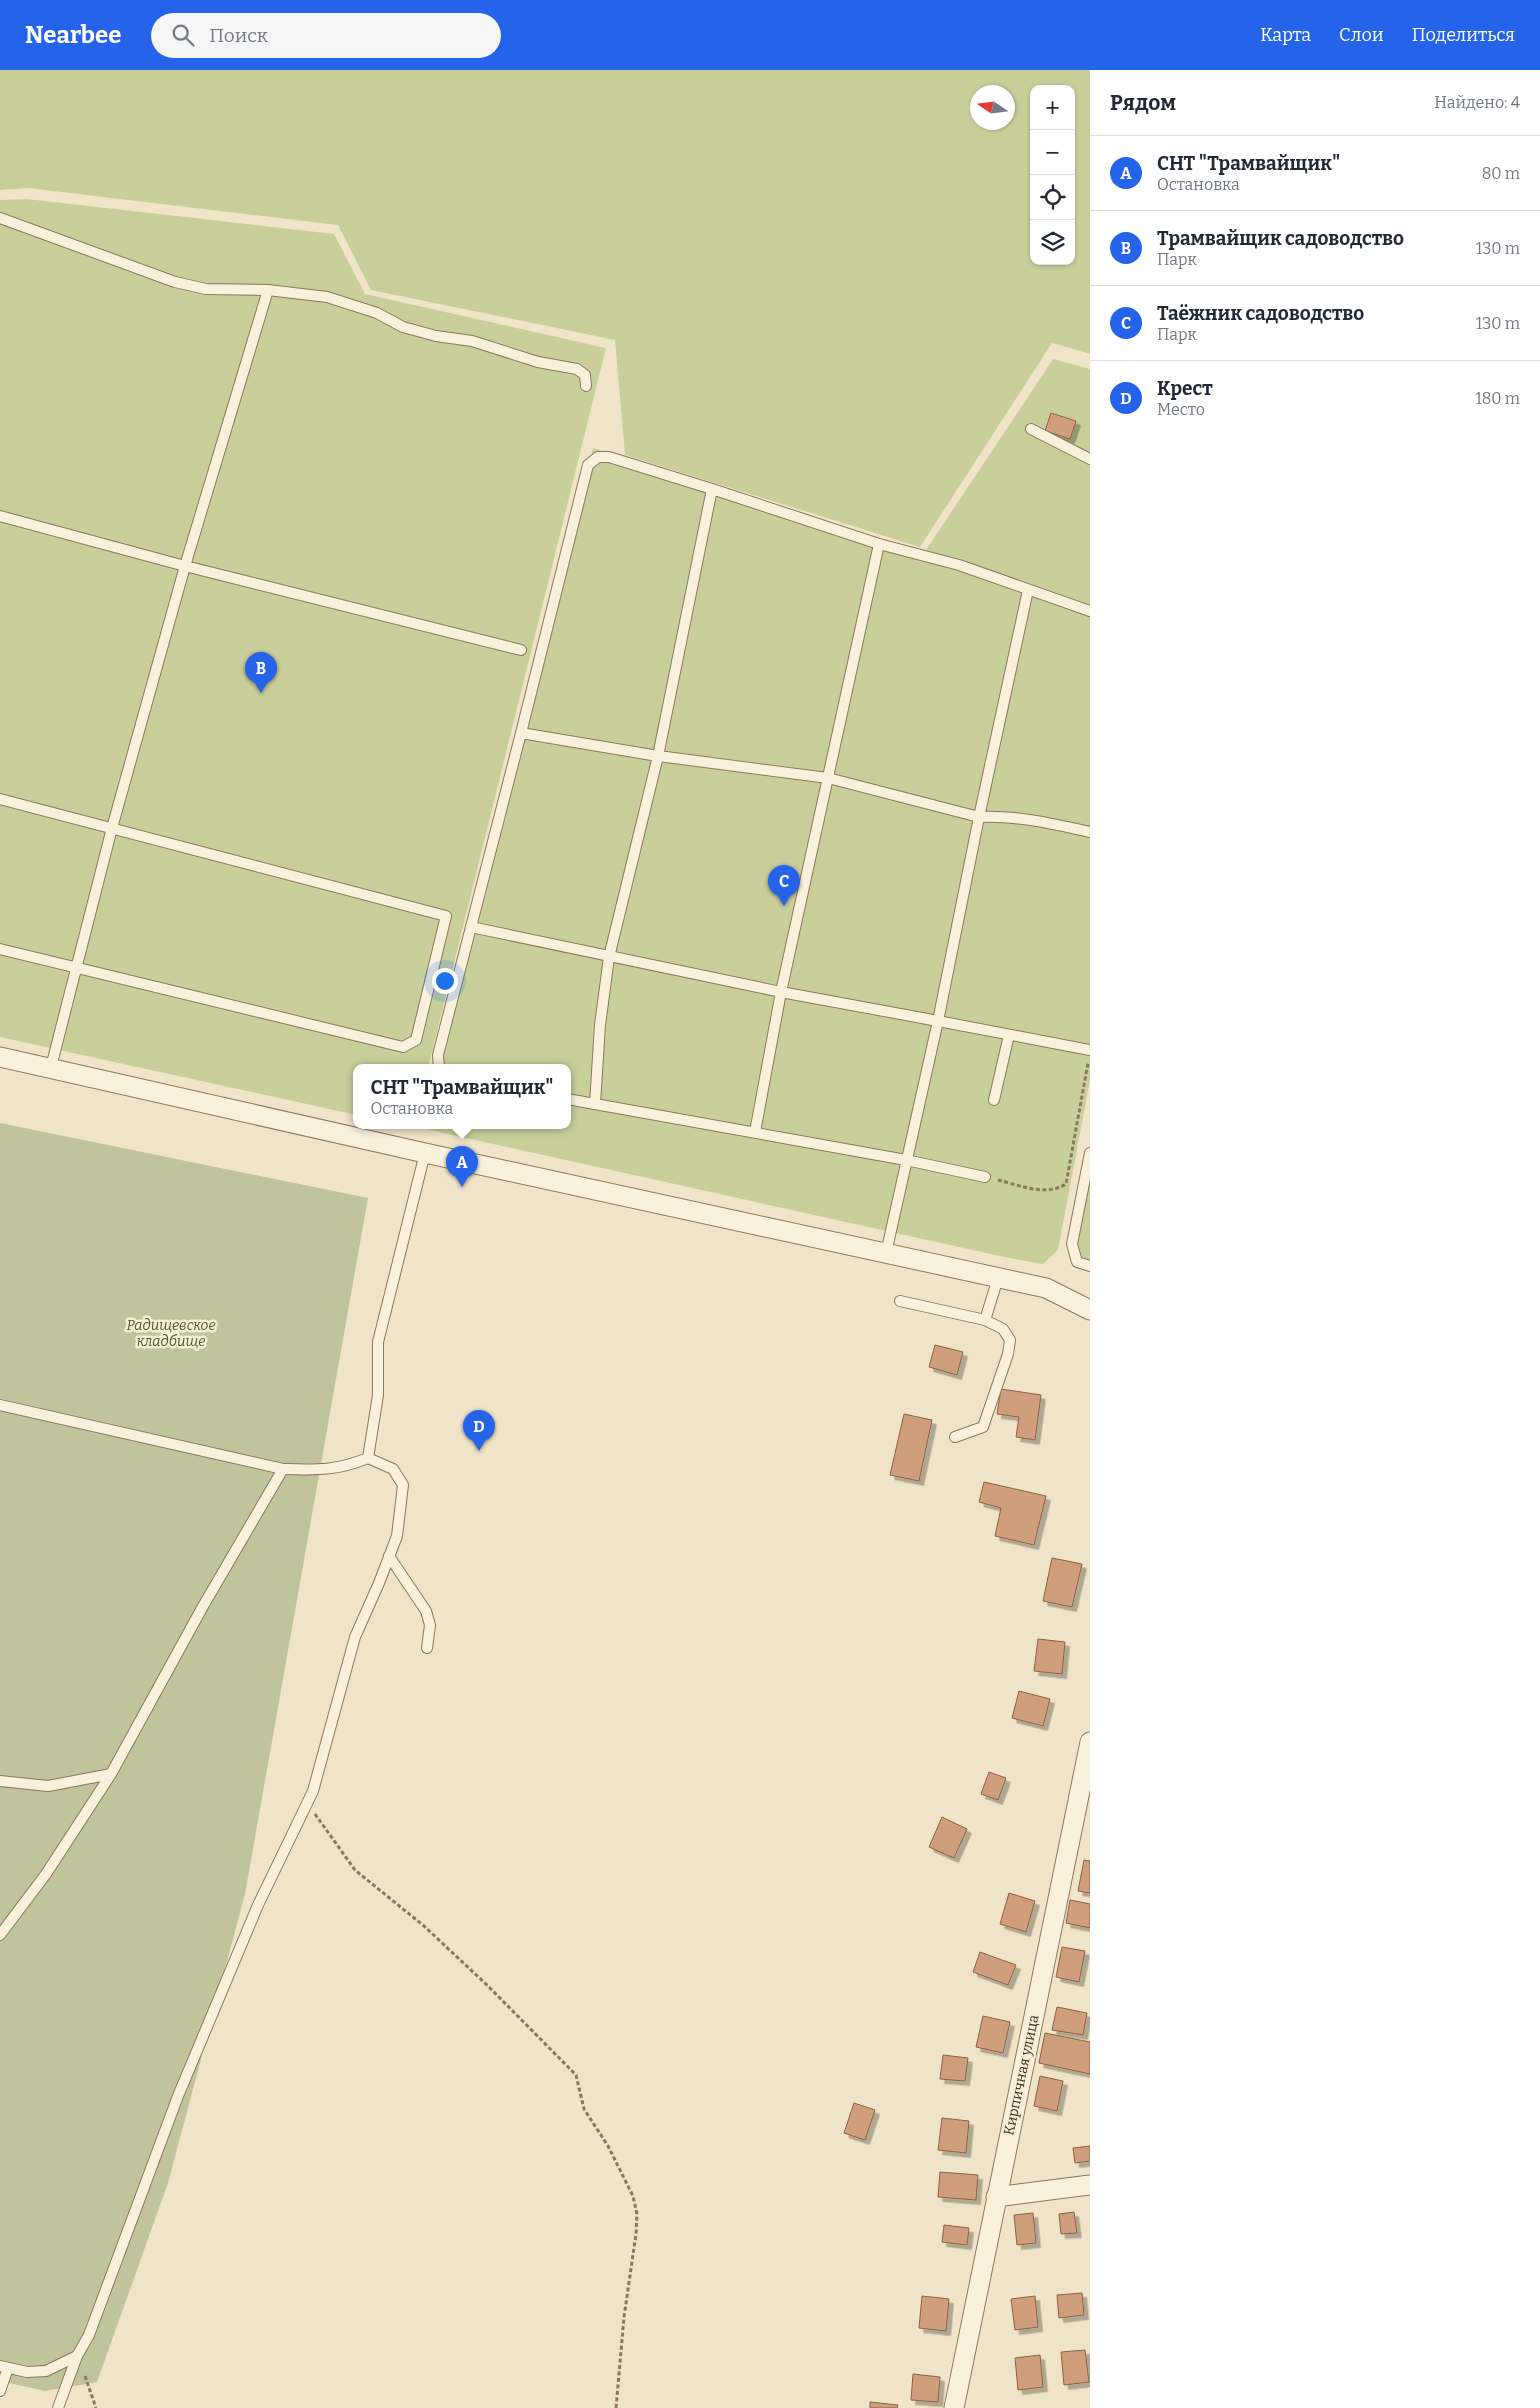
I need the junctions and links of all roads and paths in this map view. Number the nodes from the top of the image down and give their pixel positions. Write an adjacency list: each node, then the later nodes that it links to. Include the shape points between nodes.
1 (0, 218): 2 (lane, via 175,282 206,289)
2 (268, 290): 3 (lane, via 327,298 377,313 417,331 472,341 538,362 577,369 585,375); 9 (lane)
3 (586, 386)
4 (1031, 429): 5 (lane)
5 (1090, 459)
6 (712, 490): 8 (lane); 13 (lane, via 609,457 598,457 588,465); 14 (lane)
7 (0, 516): 9 (lane)
8 (879, 544): 10 (lane, via 959,565); 15 (lane)
9 (185, 566): 12 (lane); 18 (lane)
10 (1028, 590): 11 (lane); 17 (lane)
11 (1090, 611)
12 (521, 650)
13 (521, 733): 14 (lane); 20 (lane)
14 (658, 756): 15 (lane); 22 (lane)
15 (828, 778): 17 (lane); 24 (lane)
16 (0, 798): 18 (lane)
17 (979, 817): 19 (lane, via 1039,821); 25 (lane)
18 (112, 828): 23 (lane); 23 (lane, via 446,916 416,1040 403,1047)
19 (1090, 832)
20 (471, 927): 22 (lane); 30 (lane, via 438,1055)
21 (0, 949): 23 (lane)
22 (609, 957): 24 (lane); 34 (lane, via 600,1025)
23 (76, 967): 31 (lane)
24 (781, 992): 25 (lane); 35 (lane)
25 (938, 1021): 26 (lane); 38 (lane)
26 (1009, 1035): 27 (lane); 33 (lane)
27 (1090, 1050)
28 (0, 1057): 31 (street)
29 (1088, 1062): 39 (path, via 1066,1184 1057,1190 1045,1190)
30 (439, 1064)
31 (51, 1067): 36 (street)
32 (571, 1100): 34 (lane)
33 (994, 1100)
34 (595, 1104): 35 (lane)
35 (755, 1132): 38 (lane)
36 (424, 1153): 40 (street); 48 (lane, via 378,1342 378,1395)
37 (1090, 1153): 41 (lane, via 1072,1244 1077,1262)
38 (906, 1160): 39 (lane); 40 (lane)
39 (985, 1177)
40 (886, 1253): 42 (street)
41 (1090, 1266)
42 (998, 1278): 44 (street, via 1046,1288); 45 (lane)
43 (900, 1301): 45 (lane)
44 (1090, 1310)
45 (985, 1320): 47 (lane, via 1003,1329 1010,1340 1008,1354 983,1427)
46 (0, 1405): 49 (lane)
47 (955, 1437)
48 (368, 1458): 49 (lane, via 326,1470); 50 (lane, via 392,1469 403,1485 397,1536)
49 (283, 1469): 53 (lane)
50 (389, 1556): 51 (lane, via 426,1612 430,1625); 55 (lane, via 356,1637)
51 (427, 1648)
52 (1090, 1742): 58 (street, Кирпичная улица)
53 (110, 1774): 54 (lane, via 48,1786); 56 (lane, via 46,1874)
54 (0, 1781)
55 (308, 1802): 59 (lane, via 258,1905 189,2069 89,2334); 64 (path, via 355,1870 424,1926 576,2075 584,2109 608,2146 629,2188 637,2214)
56 (0, 1935)
57 (1090, 2185): 58 (street)
58 (996, 2197): 65 (street, Кирпичная улица)
59 (77, 2356): 60 (lane, via 46,2371 26,2372); 62 (lane); 63 (path)
60 (4, 2367): 61 (lane)
61 (0, 2391)
62 (58, 2408)
63 (96, 2408)
64 (616, 2408)
65 (954, 2408)

